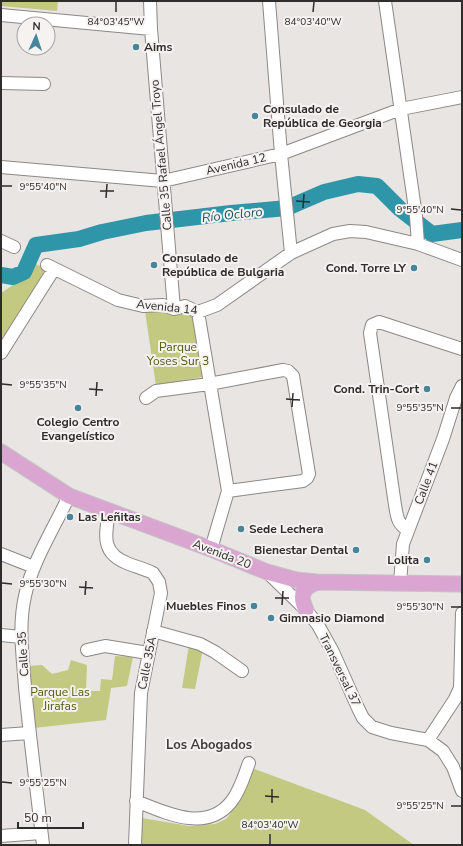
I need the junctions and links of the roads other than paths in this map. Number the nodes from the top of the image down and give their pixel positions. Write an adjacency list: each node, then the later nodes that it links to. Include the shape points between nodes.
1 (150, 1): 5 (street, Calle 35 Rafael Ángel Troyo)
2 (269, 1): 10 (street)
3 (385, 1): 9 (street)
4 (1, 15): 5 (street)
5 (151, 29): 12 (street, Calle 35 Rafael Ángel Troyo)
6 (1, 83): 7 (street)
7 (44, 84)
8 (462, 96): 9 (street, Avenida 12)
9 (401, 109): 10 (street, Avenida 12); 13 (street)
10 (280, 154): 12 (street, Avenida 12); 16 (street)
11 (1, 167): 12 (street, Avenida 12)
12 (163, 181): 18 (street, Calle 35 Rafael Ángel Troyo)
13 (418, 237): 16 (street, Avenida 14, via 350,231 333,234); 17 (street, Avenida 14)
14 (1, 241): 15 (street)
15 (14, 247)
16 (291, 253): 19 (street, Avenida 14, via 217,305)
17 (462, 260)
18 (174, 309): 19 (street, Avenida 14, via 185,306); 21 (street, Avenida 14, via 164,305 143,306 118,300 51,267)
19 (198, 312): 22 (street)
20 (462, 349): 29 (street, via 379,322 372,325 370,333 395,505 399,522)
21 (1, 353)
22 (209, 384): 24 (street, via 156,391); 26 (street); 26 (street, via 283,370 293,376 309,474 307,478 303,481)
23 (462, 386): 29 (street, Calle 41)
24 (146, 398)
25 (1, 452): 27 (main road, Avenida 20)
26 (228, 491): 30 (street)
27 (69, 496): 28 (main road, Avenida 20); 32 (street, Calle 35)
28 (110, 512): 30 (main road, Avenida 20); 39 (street, Calle 35A, via 105,535 111,553 121,561 153,573 159,582 160,602)
29 (408, 530): 35 (street, Calle 41, via 403,544)
30 (211, 549): 33 (main road, Avenida 20)
31 (1, 554): 32 (street)
32 (34, 567): 41 (street, Calle 35, via 25,595)
33 (267, 572): 34 (main road, Avenida 20, via 296,580); 37 (street, Transversal 37)
34 (317, 582): 35 (main road, Avenida 20); 37 (main road, via 303,593 302,601)
35 (400, 583): 36 (main road, Avenida 20)
36 (462, 584)
37 (306, 610): 48 (street, Transversal 37, via 333,652 363,718 372,727)
38 (462, 613): 45 (street)
39 (153, 631): 43 (street, Calle 35A); 44 (street, via 200,644)
40 (1, 635): 41 (street)
41 (21, 637): 46 (street, Calle 35)
42 (88, 650): 43 (street, via 105,646)
43 (148, 654): 51 (street, Calle 35A, via 141,694)
44 (242, 671)
45 (461, 688): 48 (street)
46 (29, 733): 47 (street); 52 (street, Calle 35)
47 (1, 735)
48 (428, 740): 50 (street, via 444,751)
49 (249, 763): 51 (street, via 239,790 231,802 208,817 179,817)
50 (462, 791)
51 (136, 802): 55 (street, Calle 35A)
52 (41, 833): 53 (street); 54 (street, Calle 35)
53 (1, 836)
54 (43, 845)
55 (135, 845)

